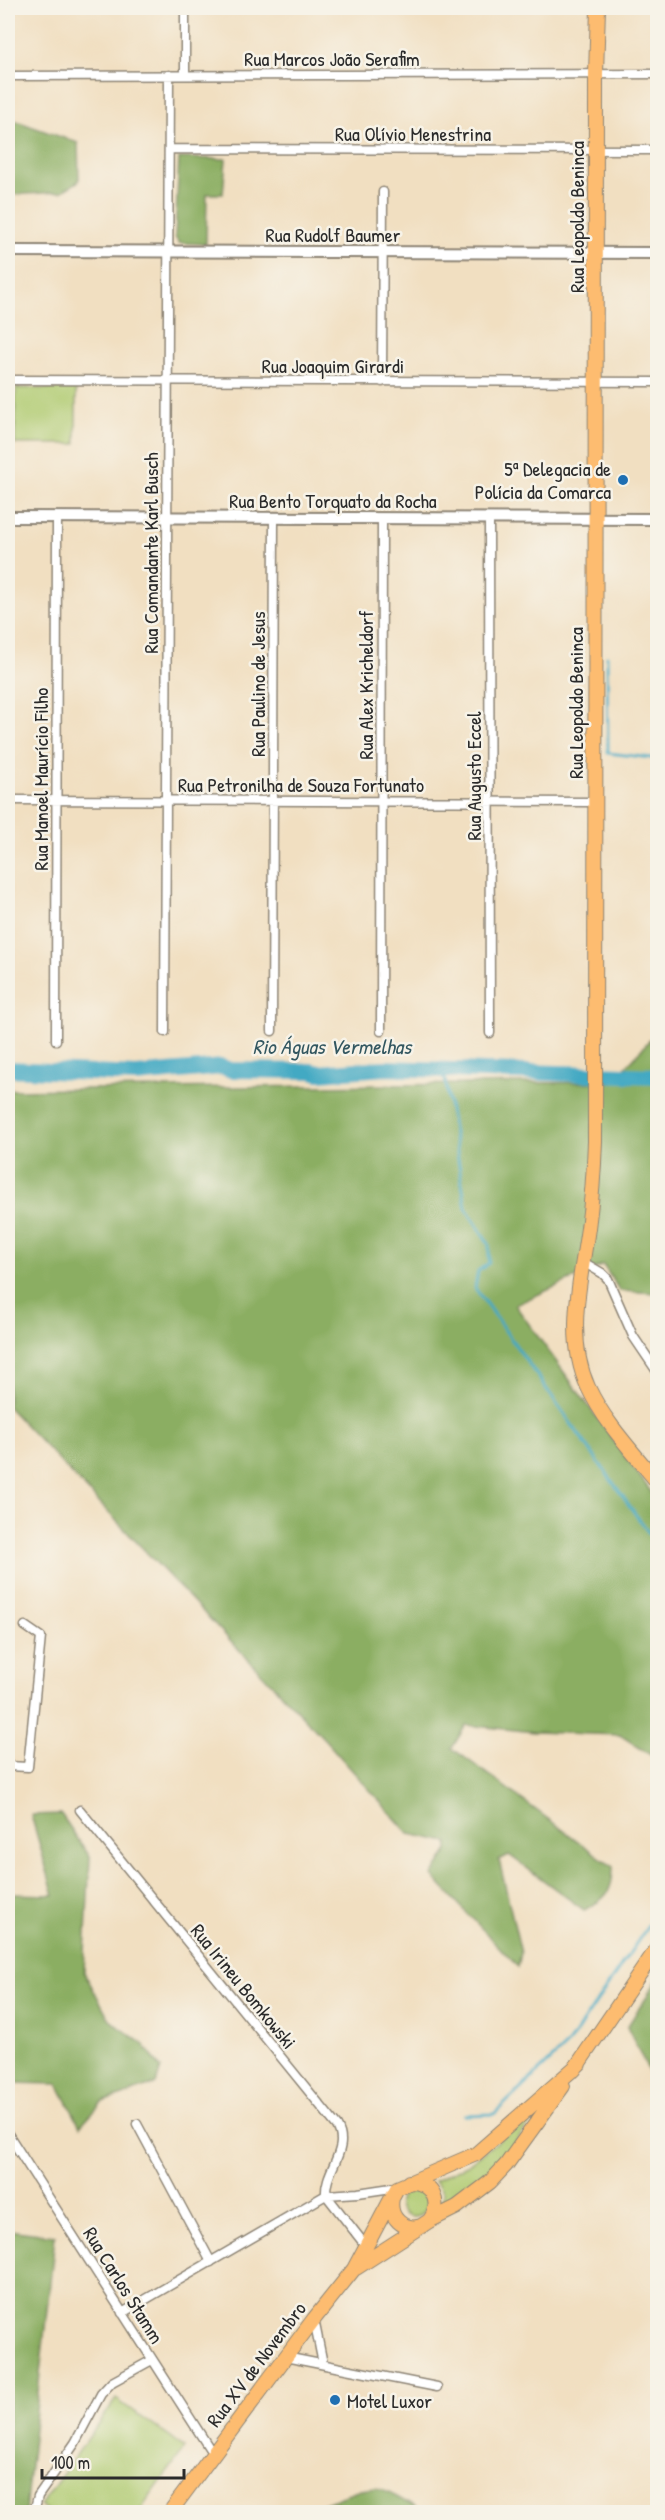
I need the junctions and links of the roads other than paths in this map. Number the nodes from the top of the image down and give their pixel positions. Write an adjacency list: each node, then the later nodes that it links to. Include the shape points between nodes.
1 (185, 8): 6 (street)
2 (598, 8): 3 (main road, Rua Leopoldo Beninca)
3 (596, 74): 4 (street, Rua Marcos João Serafim); 6 (street, Rua Marcos João Serafim); 9 (main road, Rua Leopoldo Beninca)
4 (657, 74)
5 (169, 75): 6 (street, Rua Marcos João Serafim); 7 (street, Rua Marcos João Serafim); 8 (street, Rua Comandante Karl Busch)
6 (185, 75)
7 (8, 76)
8 (169, 148): 9 (street, Rua Olívio Menestrina); 13 (street, Rua Comandante Karl Busch)
9 (596, 150): 10 (street, Rua Olívio Menestrina); 15 (main road, Rua Leopoldo Beninca)
10 (657, 150)
11 (383, 192): 14 (street)
12 (8, 251): 13 (street, Rua Rudolf Baumer)
13 (168, 252): 14 (street, Rua Rudolf Baumer); 18 (street, Rua Comandante Karl Busch)
14 (382, 252): 15 (street, Rua Rudolf Baumer); 19 (street)
15 (596, 252): 16 (street, Rua Rudolf Baumer); 20 (main road, Rua Leopoldo Beninca)
16 (657, 253)
17 (8, 380): 18 (street, Rua Joaquim Girardi)
18 (168, 381): 19 (street, Rua Joaquim Girardi); 24 (street, Rua Comandante Karl Busch)
19 (382, 382): 20 (street, Rua Joaquim Girardi)
20 (595, 382): 21 (street, Rua Joaquim Girardi); 29 (main road, Rua Leopoldo Beninca)
21 (657, 382)
22 (8, 517): 23 (street, Rua Bento Torquato da Rocha)
23 (57, 517): 24 (street, Rua Bento Torquato da Rocha); 31 (street, Rua Manoel Maurício Filho)
24 (167, 518): 25 (street, Rua Bento Torquato da Rocha); 32 (street, Rua Comandante Karl Busch)
25 (274, 518): 26 (street, Rua Bento Torquato da Rocha); 33 (street, Rua Paulino de Jesus)
26 (382, 519): 27 (street, Rua Bento Torquato da Rocha); 34 (street, Rua Alex Kricheldorf)
27 (489, 519): 29 (street, Rua Bento Torquato da Rocha); 35 (street, Rua Augusto Eccel)
28 (657, 519): 29 (street, Rua Bento Torquato da Rocha)
29 (594, 520): 36 (main road, Rua Leopoldo Beninca)
30 (8, 800): 31 (street, Rua Petronilha de Souza Fortunato)
31 (57, 800): 32 (street, Rua Petronilha de Souza Fortunato); 41 (street, Rua Manoel Maurício Filho)
32 (166, 800): 33 (street, Rua Petronilha de Souza Fortunato); 39 (street, Rua Comandante Karl Busch)
33 (273, 801): 34 (street, Rua Petronilha de Souza Fortunato); 37 (street, Rua Paulino de Jesus)
34 (381, 801): 35 (street, Rua Petronilha de Souza Fortunato); 38 (street, Rua Alex Kricheldorf)
35 (489, 801): 36 (street, Rua Petronilha de Souza Fortunato); 40 (street, Rua Augusto Eccel)
36 (595, 801): 42 (main road, Rua Leopoldo Beninca, via 594,1171)
37 (272, 1031)
38 (381, 1031)
39 (165, 1032)
40 (490, 1033)
41 (56, 1040)
42 (583, 1262): 43 (street, via 608,1279 633,1336); 44 (main road, Rua Leopoldo Beninca, via 576,1321 582,1373 605,1417)
43 (657, 1373)
44 (657, 1483)
45 (25, 1626): 46 (street, via 41,1637 28,1767)
46 (8, 1766)
47 (80, 1810): 53 (street, Rua Irineu Bomkowski, via 337,2126 342,2145)
48 (657, 1947): 49 (main road, Rua XV de Novembro)
49 (579, 2064): 52 (main road, Rua XV de Novembro, via 476,2154); 54 (main road, Rua XV de Novembro, via 506,2165 474,2195)
50 (137, 2124): 56 (street)
51 (8, 2134): 58 (street, Rua Carlos Stamm)
52 (400, 2189): 53 (street); 54 (main road, via 391,2208 397,2221 410,2228); 54 (main road, via 422,2184 433,2193 436,2208); 55 (main road, Rua XV de Novembro)
53 (326, 2194): 55 (street); 56 (street)
54 (427, 2223): 57 (main road, Rua XV de Novembro)
55 (366, 2246): 57 (main road, Rua XV de Novembro)
56 (211, 2262): 58 (street)
57 (354, 2269): 59 (main road, Rua XV de Novembro)
58 (122, 2313): 61 (street, Rua Carlos Stamm)
59 (314, 2319): 60 (main road, Rua XV de Novembro); 62 (street)
60 (285, 2357): 62 (street); 64 (main road, Rua XV de Novembro)
61 (152, 2360): 64 (street, Rua Carlos Stamm); 65 (street, via 112,2382 101,2394 71,2450 38,2496)
62 (323, 2364): 63 (street)
63 (437, 2387)
64 (213, 2454): 66 (main road, Rua XV de Novembro)
65 (34, 2512)
66 (170, 2512)

